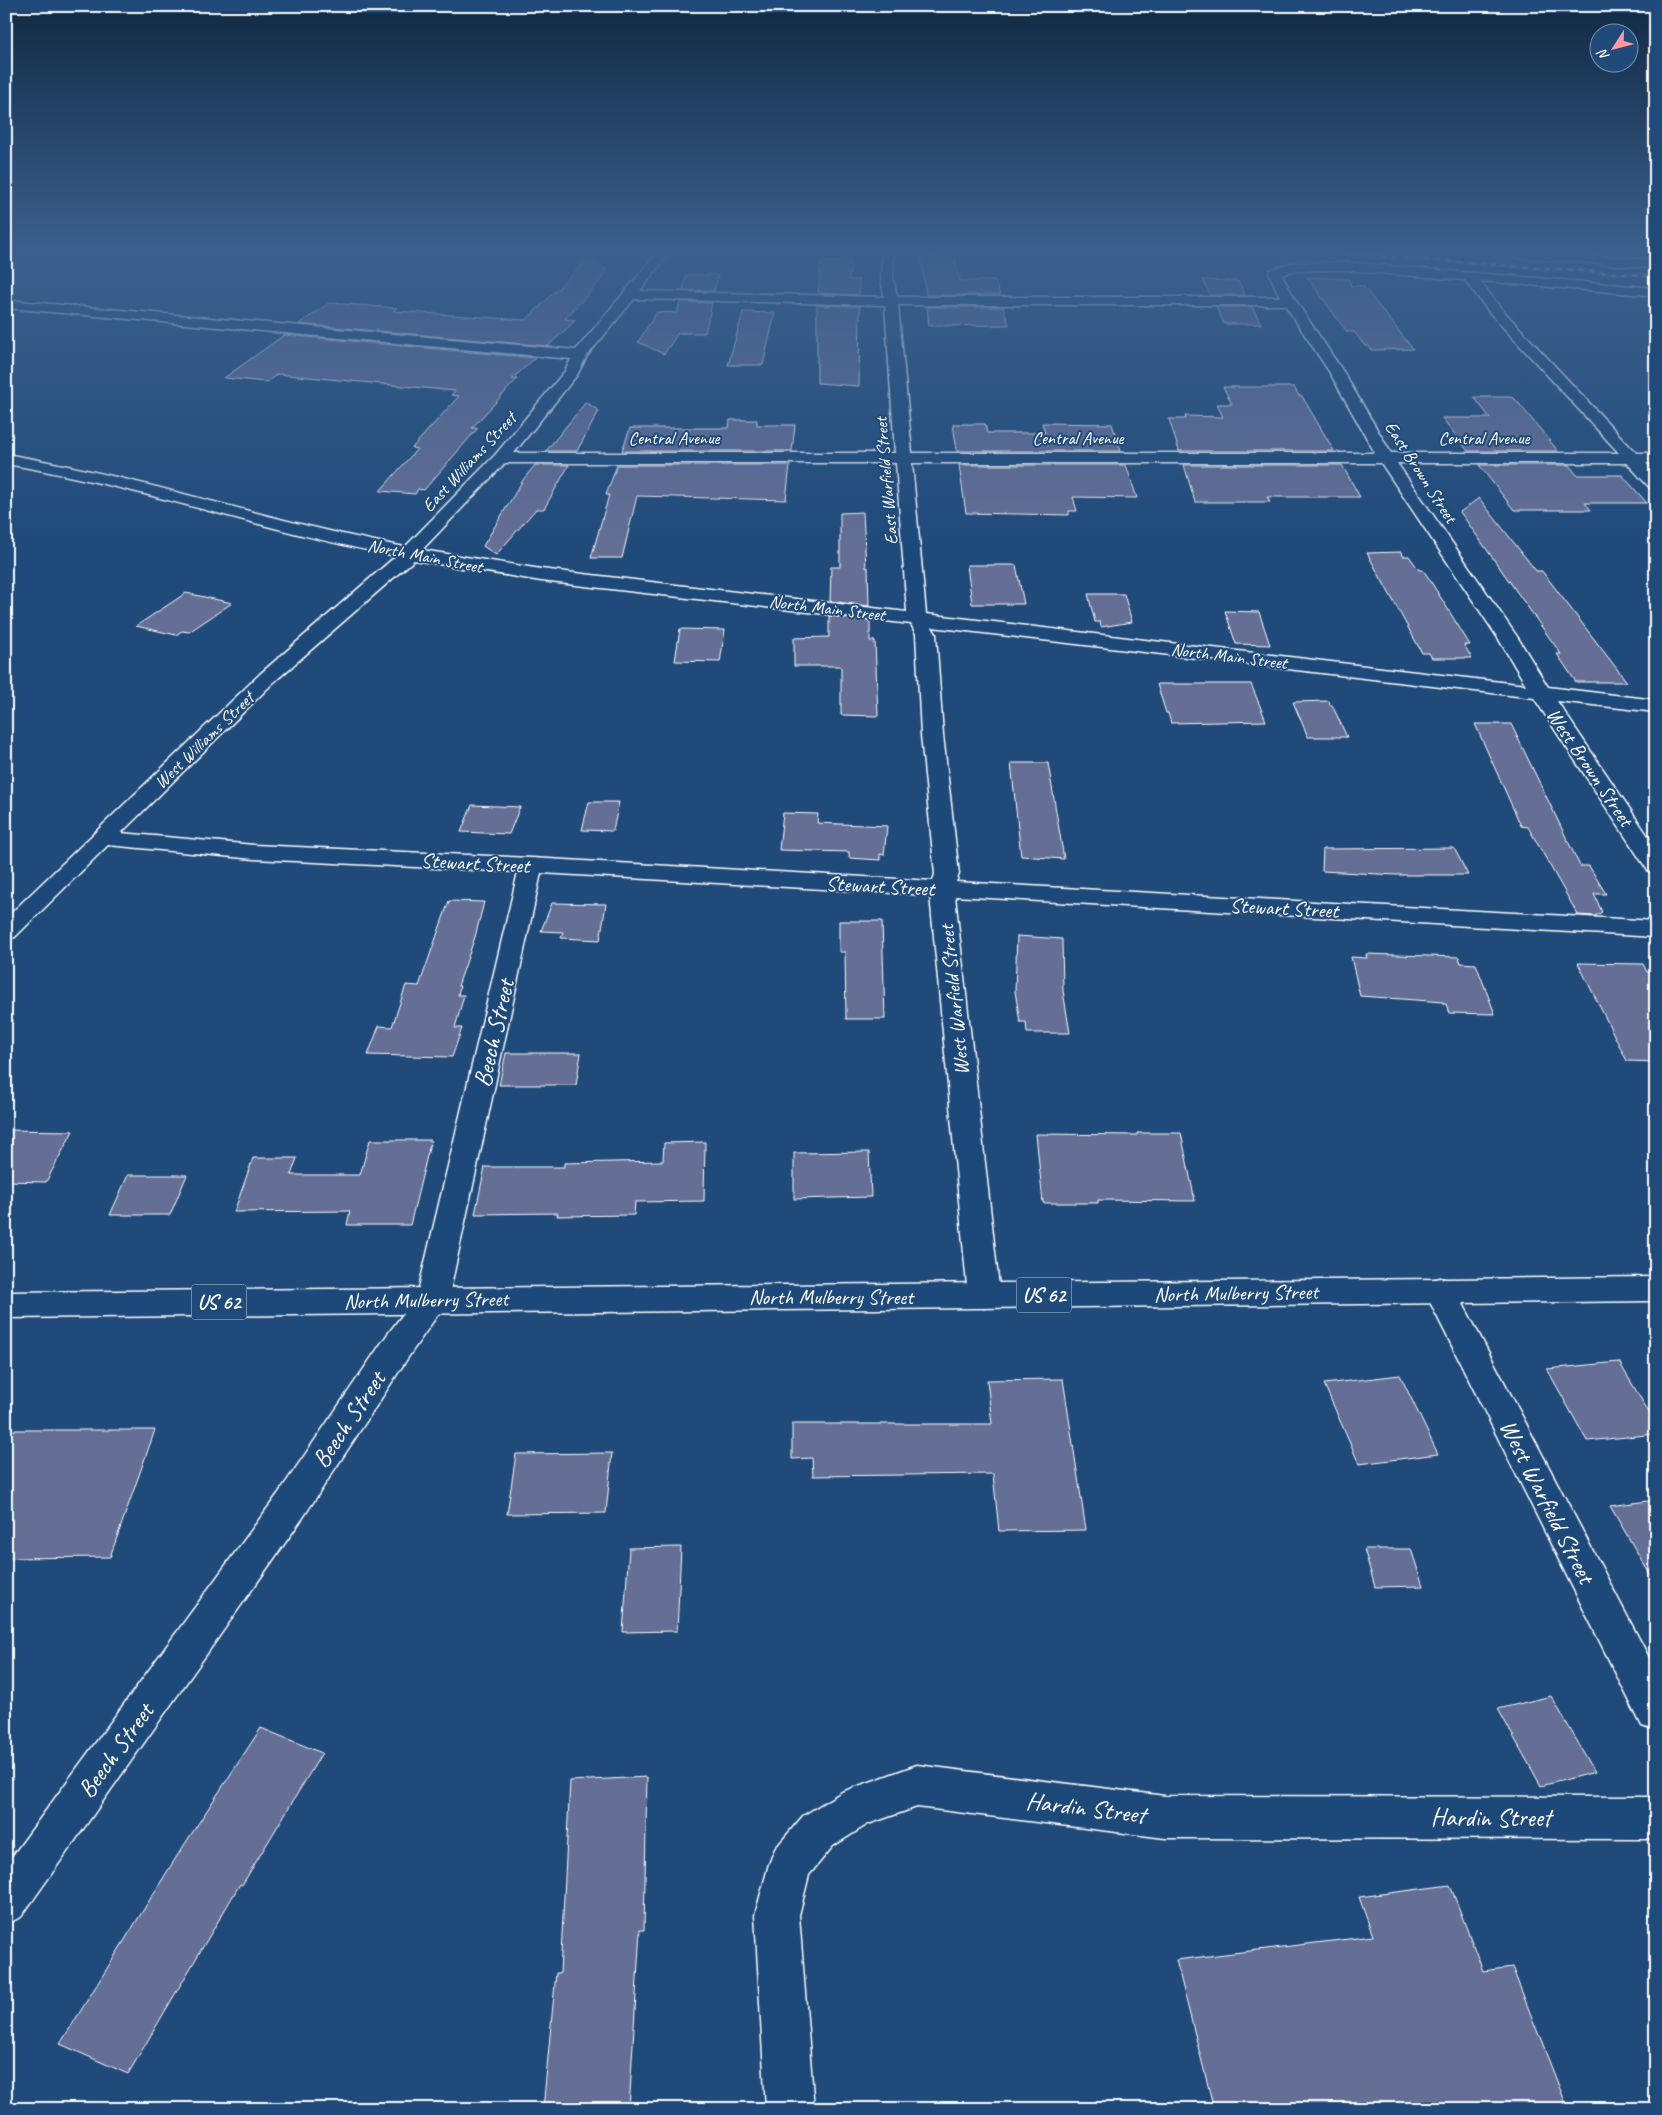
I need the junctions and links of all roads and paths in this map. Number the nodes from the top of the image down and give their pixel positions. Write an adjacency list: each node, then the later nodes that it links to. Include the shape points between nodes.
1 (542, 351): 6 (street)
2 (583, 351): 6 (street, East Williams Street)
3 (895, 351): 11 (street, East Warfield Street)
4 (1322, 351): 7 (street, East Brown Street)
5 (1532, 351): 9 (street)
6 (580, 354): 8 (street, East Williams Street, via 572,372)
7 (1385, 457): 9 (street, Central Avenue); 11 (street, Central Avenue); 16 (street, East Brown Street, via 1508,638)
8 (501, 458): 11 (street, Central Avenue); 14 (street, East Williams Street)
9 (1630, 458): 10 (street, Central Avenue); 13 (street)
10 (1656, 458)
11 (904, 459): 15 (street, East Warfield Street)
12 (6, 460): 14 (street, North Main Street, via 62,469 151,490)
13 (1656, 484)
14 (408, 555): 15 (street, North Main Street, via 541,575); 18 (street, West Williams Street, via 267,678)
15 (917, 618): 16 (street, North Main Street); 21 (street, West Warfield Street, via 926,634 932,735 947,874)
16 (1540, 692): 17 (street, North Main Street); 20 (street, West Brown Street)
17 (1656, 706)
18 (104, 838): 19 (street, Stewart Street, via 254,852); 23 (street, West Williams Street)
19 (531, 865): 21 (street, Stewart Street); 27 (street, Beech Street)
20 (1656, 866)
21 (942, 889): 22 (street, Stewart Street); 26 (street, West Warfield Street)
22 (1656, 929)
23 (6, 932)
24 (1656, 1289): 25 (street, North Mulberry Street / US 62)
25 (1440, 1290): 26 (street, North Mulberry Street / US 62); 29 (street, West Warfield Street)
26 (984, 1296): 27 (street, North Mulberry Street / US 62)
27 (432, 1300): 28 (street, North Mulberry Street / US 62); 31 (street, Beech Street, via 398,1344 291,1505)
28 (6, 1304)
29 (1656, 1712)
30 (1656, 1818): 32 (street, Hardin Street, via 1165,1817 917,1786 857,1807 818,1832 790,1864 777,1915)
31 (6, 1902)
32 (790, 2109)

